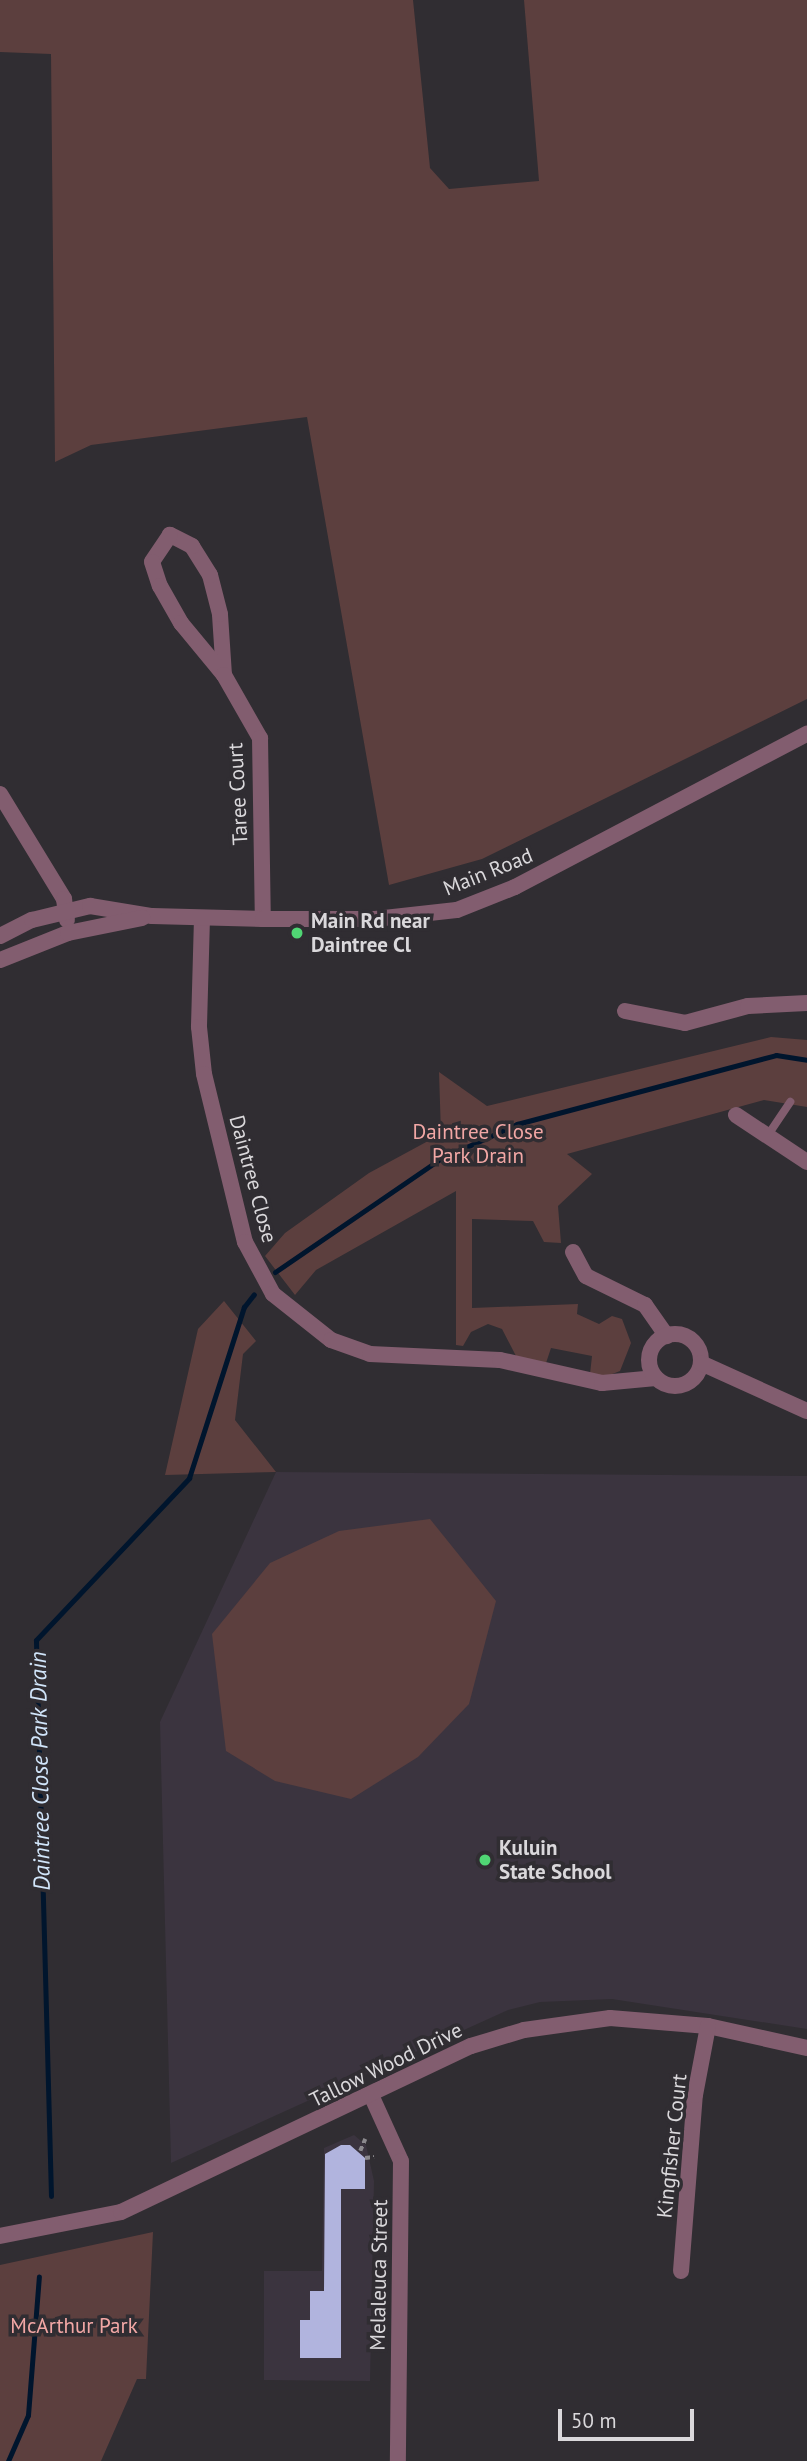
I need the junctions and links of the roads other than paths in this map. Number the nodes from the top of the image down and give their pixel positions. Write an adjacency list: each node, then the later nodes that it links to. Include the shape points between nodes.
1 (224, 675): 1 (street, Taree Court, via 181,623 160,586 152,562 170,535 192,546 210,575 220,614); 7 (street, Taree Court, via 260,738)
2 (807, 734): 7 (street, Main Road, via 515,887 457,910 375,919)
3 (0, 794): 4 (street)
4 (66, 910): 5 (street, Main Road, via 90,906); 8 (street); 9 (street, Main Road)
5 (152, 916): 6 (street, Main Road); 8 (street, Main Road)
6 (202, 918): 7 (street, Main Road); 20 (street, Daintree Close, via 199,1027 204,1074 245,1242 273,1294 311,1327 370,1354 500,1360 602,1383)
7 (263, 919)
8 (68, 933): 10 (street, Main Road)
9 (0, 936)
10 (0, 960)
11 (807, 1003): 12 (street, via 748,1006 685,1023)
12 (625, 1012)
13 (790, 1102): 15 (lane)
14 (736, 1115): 15 (street)
15 (768, 1135): 16 (street)
16 (807, 1162)
17 (573, 1252): 18 (street, via 586,1276 645,1305)
18 (667, 1336): 19 (street, via 692,1341); 20 (street, via 650,1354)
19 (701, 1363): 20 (street, via 694,1378 679,1386); 21 (street)
20 (656, 1378)
21 (807, 1411)
22 (708, 2026): 23 (street, Tallow Wood Drive); 24 (street, Tallow Wood Drive, via 575,2019 471,2046); 26 (street, Kingfisher Court, via 695,2095)
23 (807, 2048)
24 (371, 2095): 25 (street, Tallow Wood Drive, via 121,2212); 27 (street, Melaleuca Street, via 401,2161)
25 (0, 2236)
26 (681, 2271)
27 (398, 2461)

